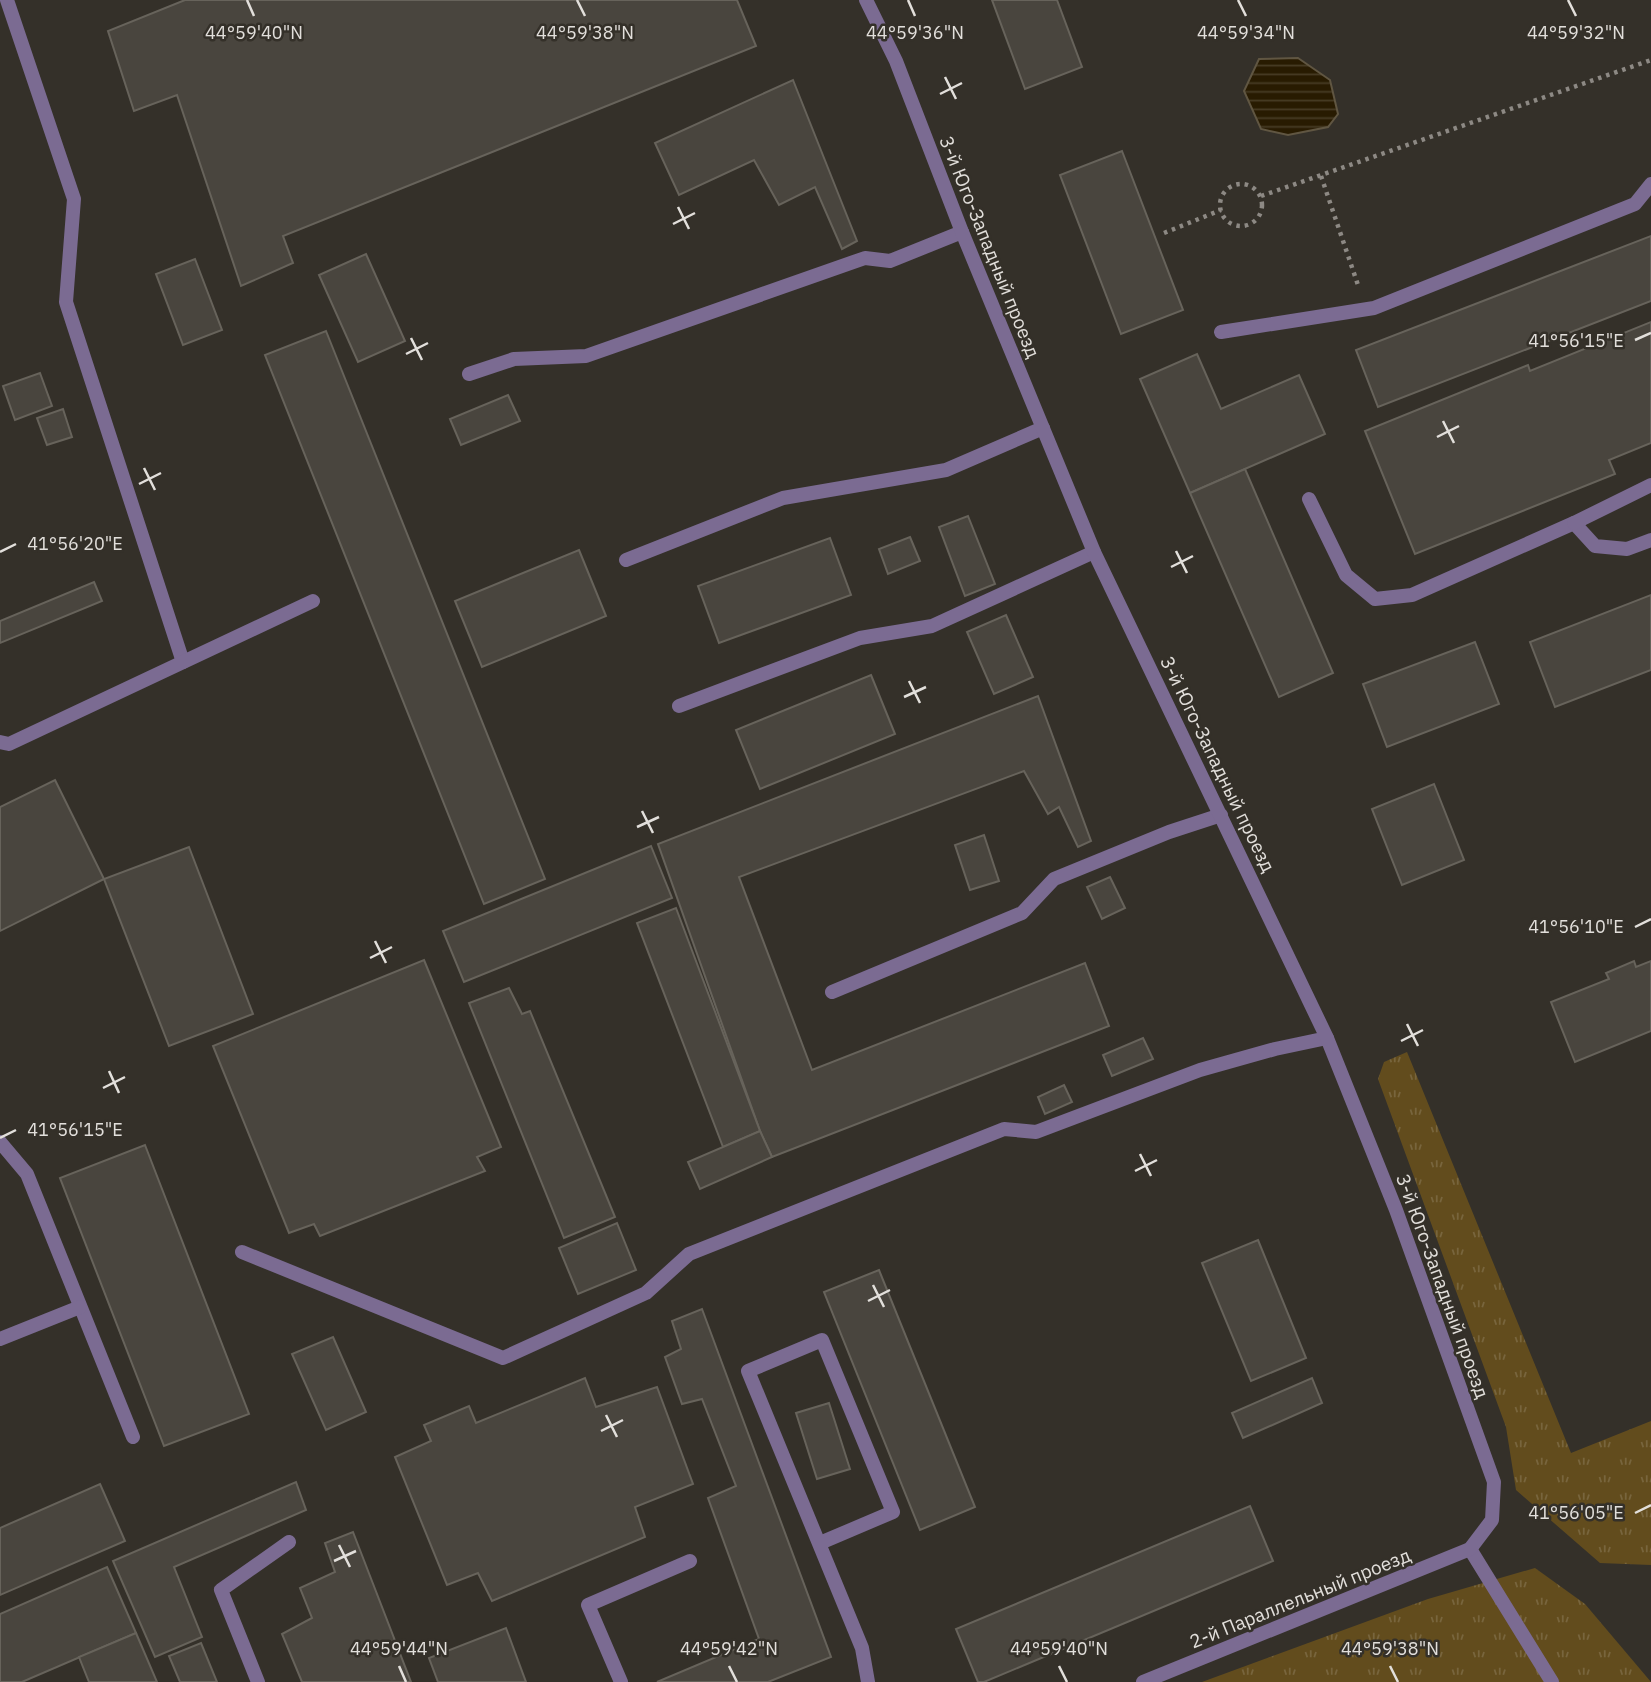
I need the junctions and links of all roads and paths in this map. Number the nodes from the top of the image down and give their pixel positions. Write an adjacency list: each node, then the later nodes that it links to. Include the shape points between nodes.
1 (7, 0): 21 (street, via 74,199 66,302)
2 (866, 0): 8 (street, 3-й Юго-Западный проезд, via 896,61)
3 (1651, 60): 4 (path)
4 (1321, 176): 6 (path); 10 (path)
5 (1651, 184): 10 (street, via 1636,204)
6 (1261, 196): 7 (path, via 1248,184 1230,187 1220,201); 7 (path, via 1261,213 1248,225 1231,223)
7 (1221, 210): 9 (path)
8 (962, 232): 12 (street, via 890,261 865,258 586,356 514,359); 13 (street, 3-й Юго-Западный проезд)
9 (1164, 233)
10 (1366, 309): 11 (street)
11 (1221, 332)
12 (469, 374)
13 (1043, 428): 18 (street, 3-й Юго-Западный проезд); 19 (street, via 946,470 783,498)
14 (1651, 485): 16 (street)
15 (1309, 499): 16 (street, via 1346,575 1375,599 1412,595)
16 (1574, 523): 17 (street, via 1595,545 1626,549)
17 (1651, 540)
18 (1094, 552): 22 (street, via 932,626 860,638); 24 (street, 3-й Юго-Западный проезд)
19 (626, 560)
20 (313, 601): 21 (street)
21 (183, 662): 23 (street, via 9,744)
22 (679, 706)
23 (0, 742)
24 (1221, 815): 25 (street, via 1054,878 1022,913); 26 (street, 3-й Юго-Западный проезд)
25 (832, 992)
26 (1326, 1038): 28 (street, via 1200,1070 1037,1132 1004,1129 689,1254 646,1293 503,1358); 34 (street, 3-й Юго-Западный проезд, via 1396,1210 1494,1482 1492,1520)
27 (0, 1142): 29 (street, via 27,1174)
28 (242, 1252)
29 (80, 1307): 30 (street); 31 (street)
30 (0, 1339)
31 (133, 1437)
32 (289, 1542): 36 (street, via 220,1590)
33 (820, 1543): 33 (street, via 748,1371 822,1340 893,1512); 38 (street, via 862,1648)
34 (1471, 1549): 39 (street, 2-й Параллельный проезд); 40 (street)
35 (690, 1561): 37 (street, via 588,1605)
36 (258, 1682)
37 (621, 1682)
38 (868, 1682)
39 (1143, 1682)
40 (1552, 1682)

